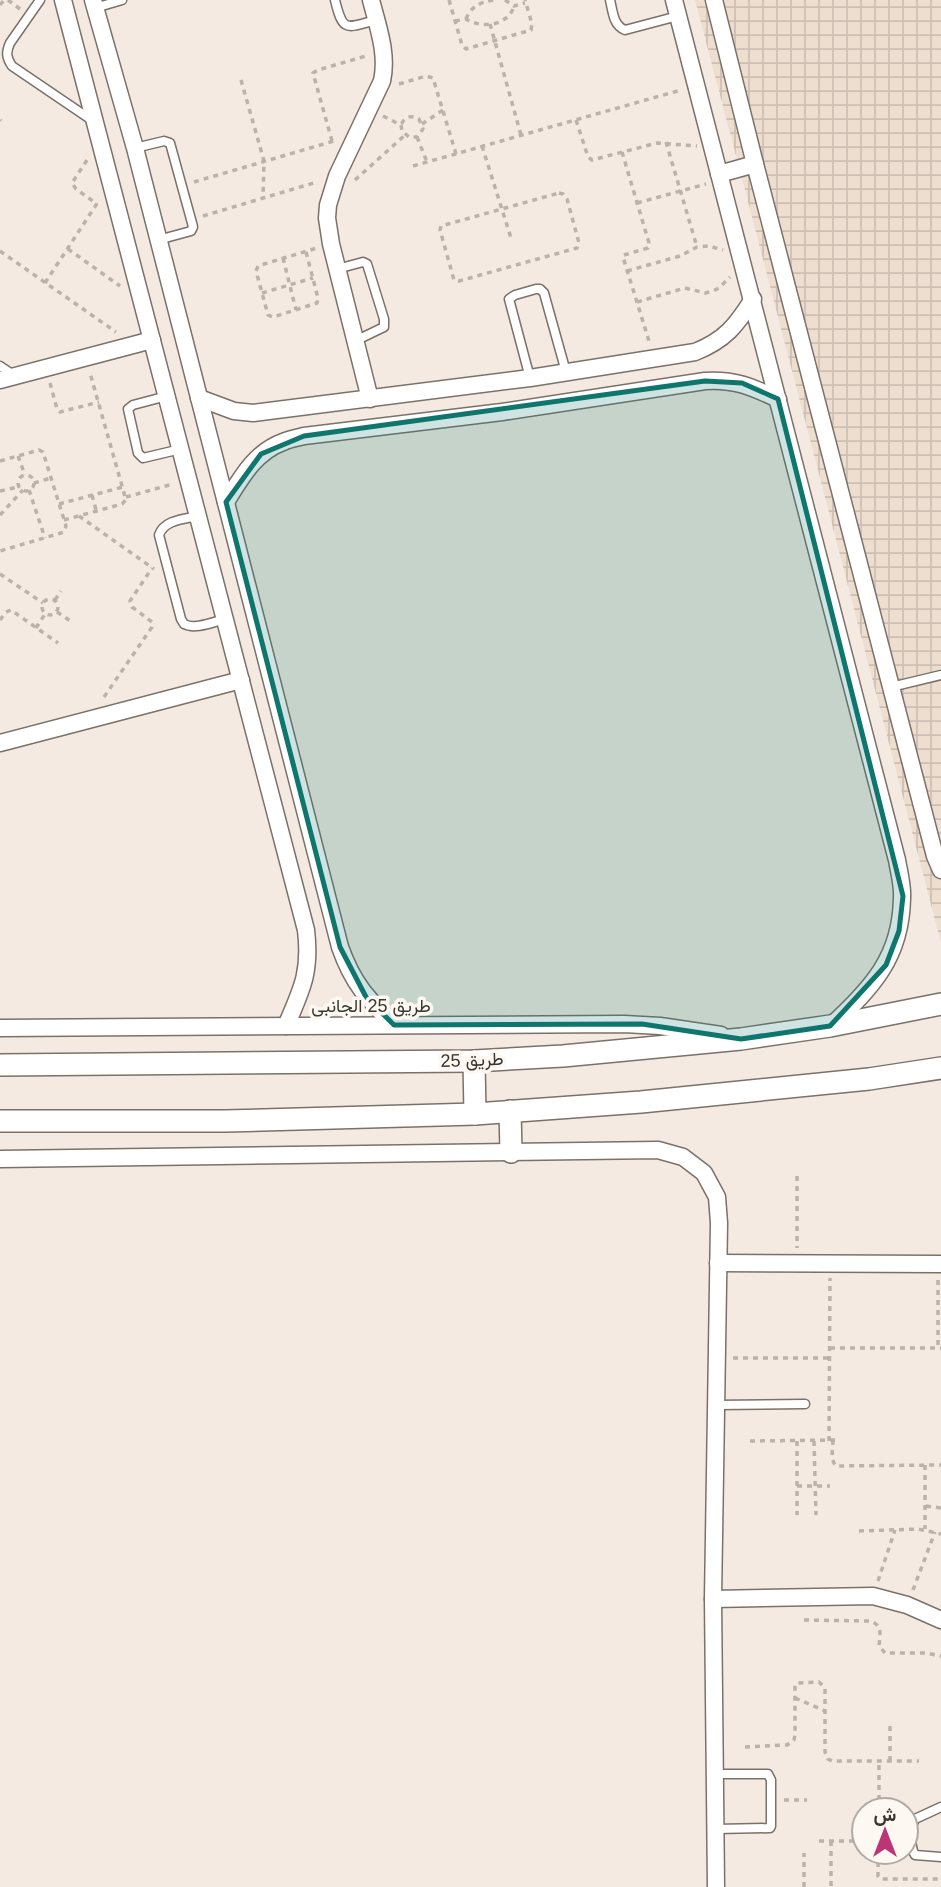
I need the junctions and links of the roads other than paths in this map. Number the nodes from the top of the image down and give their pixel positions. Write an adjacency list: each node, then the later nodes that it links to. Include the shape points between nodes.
1 (40, 0): 12 (lane, via 9,43 7,59)
2 (63, 0): 12 (street)
3 (122, 0): 9 (lane)
4 (335, 0): 11 (lane, via 343,24)
5 (371, 0): 11 (street)
6 (610, 0): 10 (lane, via 615,21 625,30)
7 (674, 0): 10 (street)
8 (714, 0): 14 (street)
9 (94, 4): 13 (street)
10 (678, 16): 15 (street)
11 (376, 20): 17 (street, via 384,71 327,205)
12 (95, 122): 19 (street)
13 (135, 148): 16 (street); 16 (lane, via 170,142 193,227)
14 (754, 164): 15 (street); 35 (street)
15 (720, 177): 18 (street)
16 (158, 240): 26 (street)
17 (337, 269): 20 (street); 20 (lane, via 366,264 384,319 384,327)
18 (752, 299): 22 (street, via 729,333 713,345 695,352); 28 (street)
19 (152, 340): 23 (street); 25 (street)
20 (355, 341): 27 (street)
21 (0, 366): 23 (lane)
22 (566, 372): 24 (street); 24 (lane, via 544,293 536,289 509,299)
23 (7, 378)
24 (530, 378): 27 (street)
25 (167, 396): 29 (street); 29 (lane, via 128,409 138,453 143,458)
26 (199, 398): 27 (street, via 253,413); 30 (street)
27 (370, 399)
28 (778, 399): 30 (street, via 742,383 705,381 304,436 261,454); 41 (street, via 897,860 902,896 899,931 886,965 865,994)
29 (181, 449): 31 (street)
30 (226, 502): 39 (street, via 340,947 366,997)
31 (198, 516): 32 (street); 32 (lane, via 160,530 171,582 184,624 195,627)
32 (225, 619): 34 (street)
33 (941, 675): 35 (lane)
34 (241, 680): 36 (street); 40 (street, via 306,930 306,974)
35 (891, 687): 37 (street)
36 (0, 743)
37 (941, 870)
38 (941, 1004): 41 (street, طريق 25)
39 (394, 1025): 40 (street, طريق 25 الجانبى); 43 (street, طريق 25 الجانبى, via 642,1024)
40 (286, 1026): 42 (street, طريق 25 الجانبى)
41 (830, 1026): 43 (street, طريق 25)
42 (0, 1028)
43 (741, 1039): 44 (street, طريق 25)
44 (474, 1061): 45 (street, طريق 25); 48 (street)
45 (0, 1065)
46 (941, 1068): 47 (street, via 869,1079)
47 (510, 1111): 48 (street); 50 (street)
48 (475, 1114): 49 (street)
49 (0, 1121)
50 (510, 1152): 51 (street); 52 (street, via 658,1150 683,1157 704,1173 717,1197)
51 (0, 1158)
52 (718, 1263): 53 (street); 55 (street)
53 (939, 1264)
54 (806, 1404): 55 (lane)
55 (716, 1405): 56 (street)
56 (713, 1599): 57 (street, via 873,1596); 58 (street)
57 (941, 1620)
58 (715, 1774): 60 (street); 60 (lane, via 768,1774 771,1780 770,1828)
59 (941, 1807): 61 (lane, via 915,1819 912,1828 915,1855)
60 (716, 1829): 62 (street)
61 (941, 1857)
62 (716, 1887)

